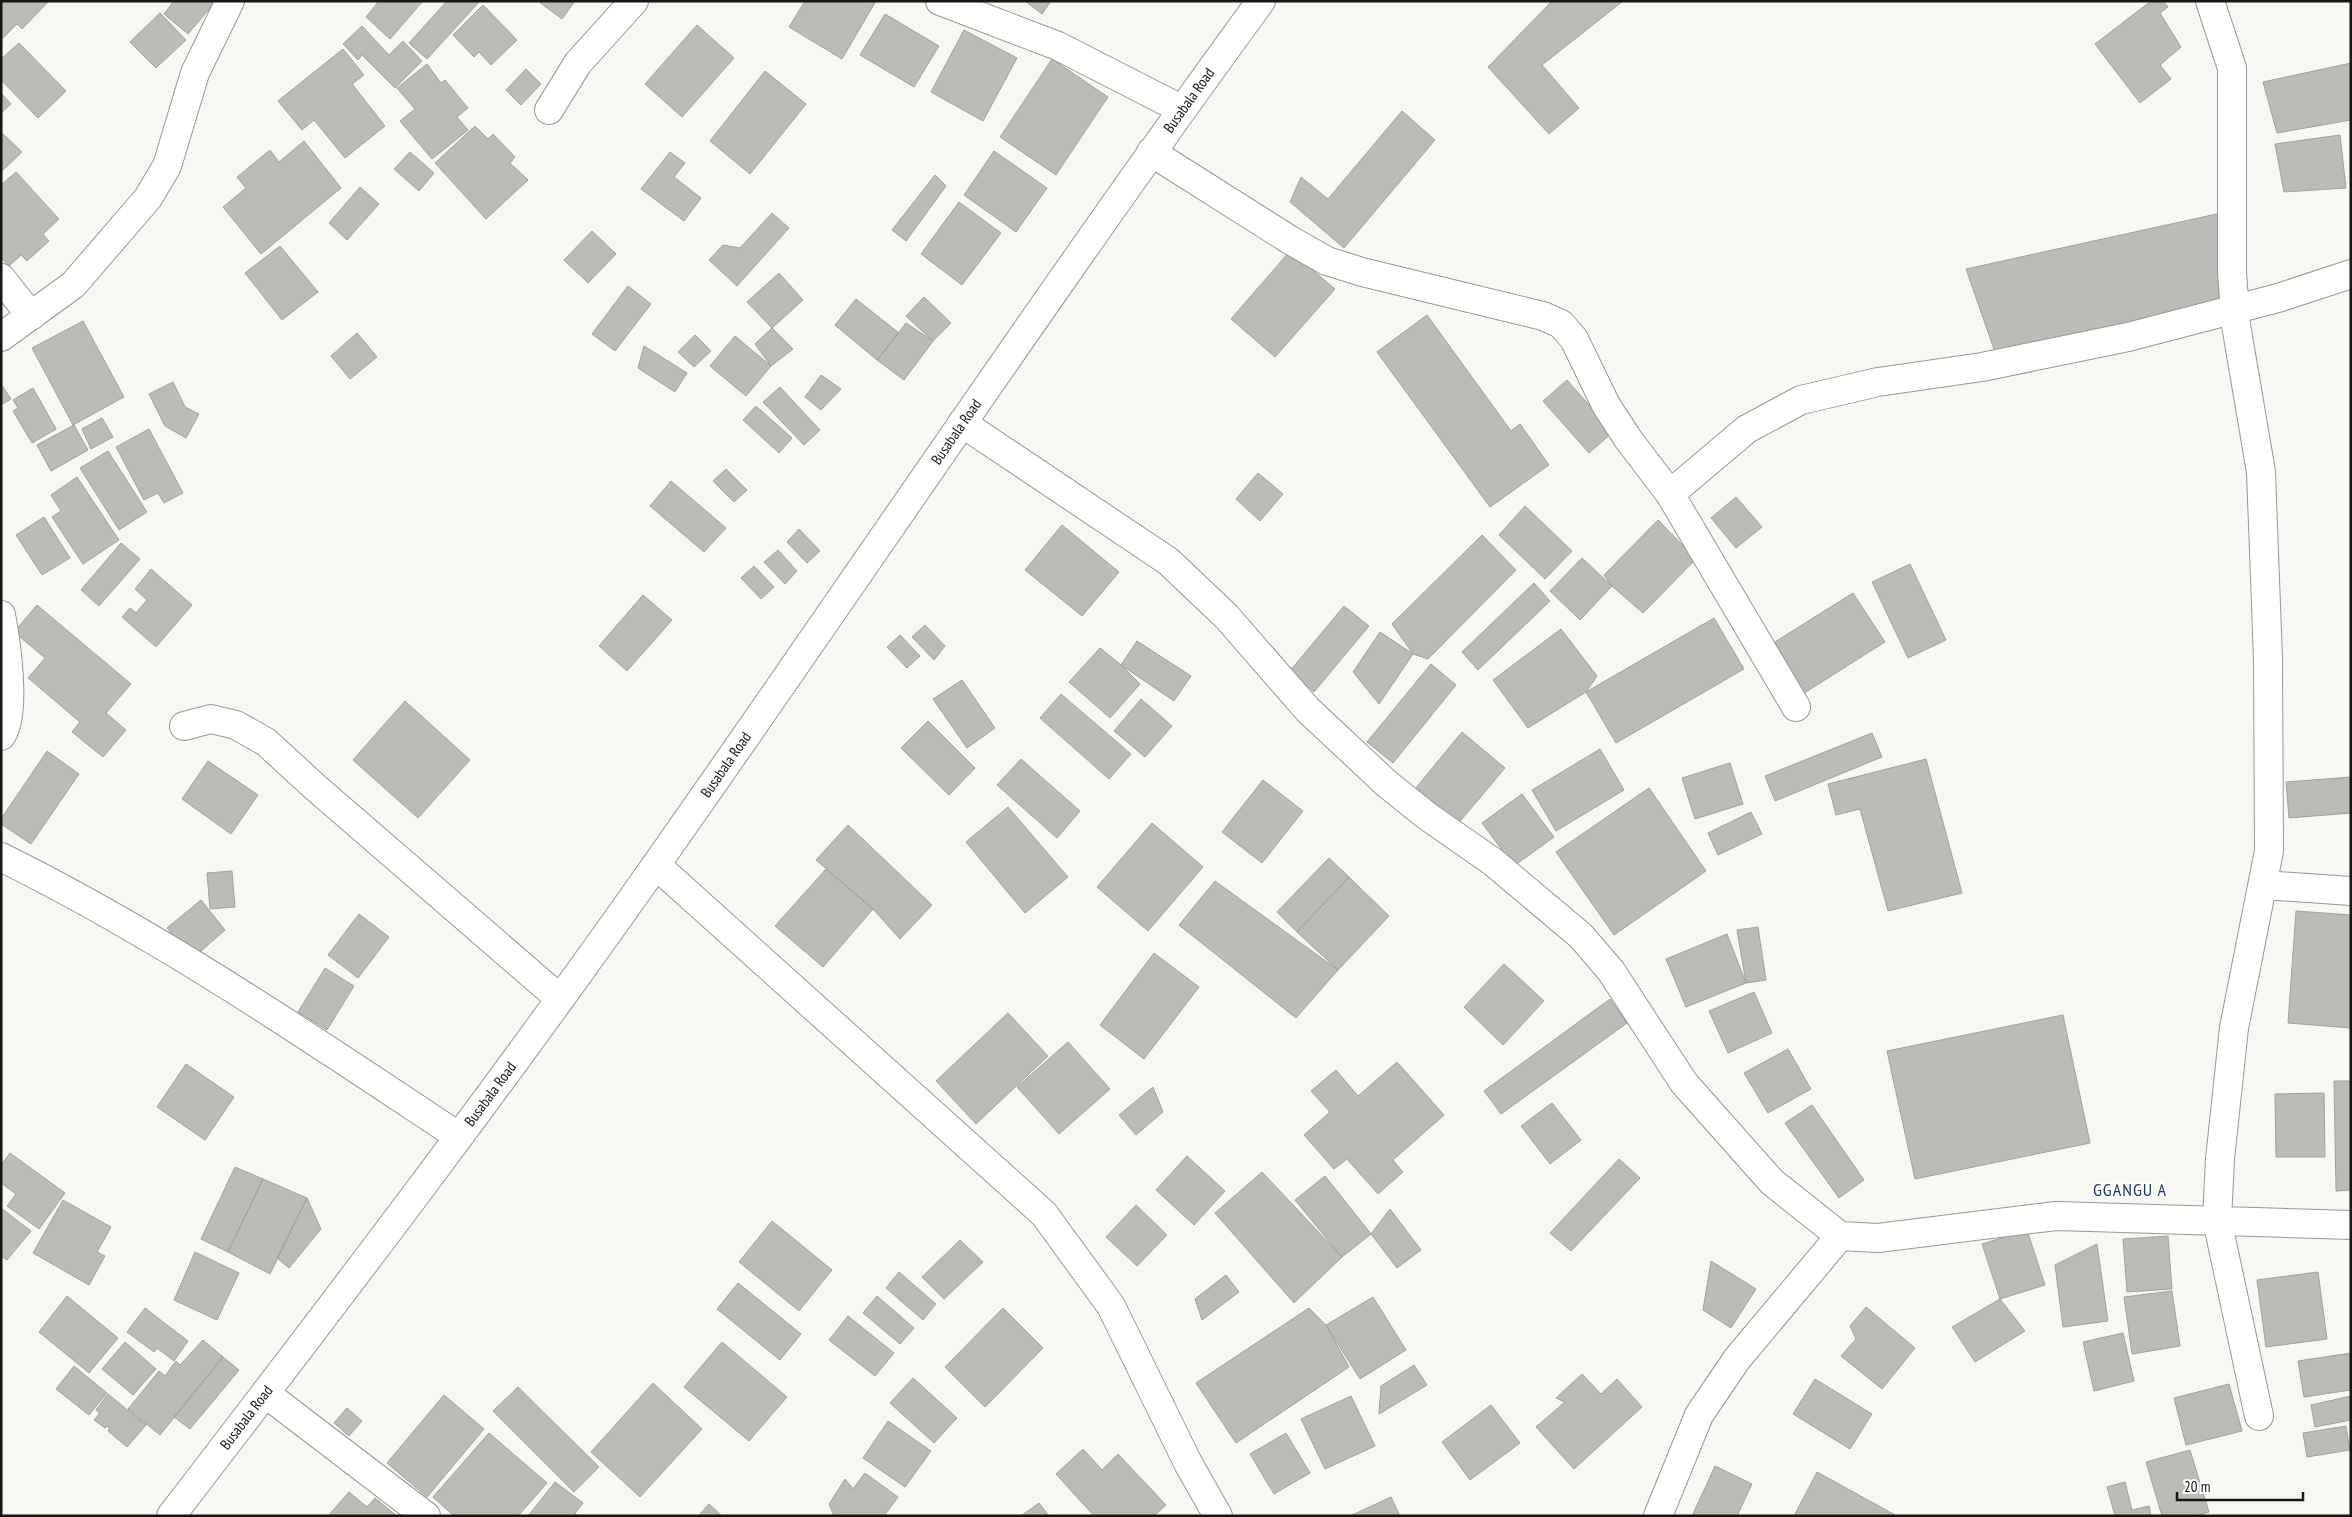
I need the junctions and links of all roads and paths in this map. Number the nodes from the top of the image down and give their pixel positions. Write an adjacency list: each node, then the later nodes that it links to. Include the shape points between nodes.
1 (230, 1): 12 (street, via 196,73 167,166 148,198 73,284)
2 (634, 1): 7 (street, via 578,63)
3 (940, 1): 6 (street, via 1058,46)
4 (1261, 1): 6 (street, Busabala Road)
5 (2210, 1): 11 (street, via 2232,68 2232,273)
6 (1181, 109): 8 (street, Busabala Road)
7 (549, 110)
8 (1151, 152): 14 (street, Busabala Road); 15 (street, via 1326,261 1543,316 1561,324 1574,339 1606,405)
9 (2351, 274): 11 (street)
10 (1, 278): 12 (street)
11 (2235, 309): 15 (street, via 2128,337 1982,367 1878,382 1801,400 1747,429); 22 (street, via 2261,472 2268,659 2269,851)
12 (31, 316): 13 (street)
13 (1, 337)
14 (962, 423): 21 (street, Busabala Road); 28 (street, via 1168,561 1226,616 1308,710 1386,783 1426,816 1492,862 1581,936 1611,971 1684,1083 1772,1182)
15 (1670, 494): 17 (street)
16 (1, 615): 19 (street, via 10,702 5,732)
17 (1796, 707)
18 (184, 726): 24 (street, via 211,719 236,725 266,742)
19 (1, 736)
20 (1, 857): 25 (street, via 47,880 252,1000)
21 (656, 865): 24 (street, Busabala Road); 33 (street, via 1044,1214 1111,1306 1188,1463)
22 (2263, 885): 23 (street); 26 (street, via 2234,1028)
23 (2351, 891)
24 (559, 998): 25 (street, Busabala Road)
25 (458, 1136): 29 (street, Busabala Road)
26 (2217, 1220): 27 (street); 28 (street, via 2056,1216 1878,1238); 30 (street)
27 (2351, 1224)
28 (1840, 1236): 34 (street, via 1737,1359 1699,1415)
29 (266, 1393): 31 (street, Busabala Road); 32 (street)
30 (2259, 1416)
31 (171, 1516)
32 (426, 1516)
33 (1218, 1516)
34 (1658, 1516)

